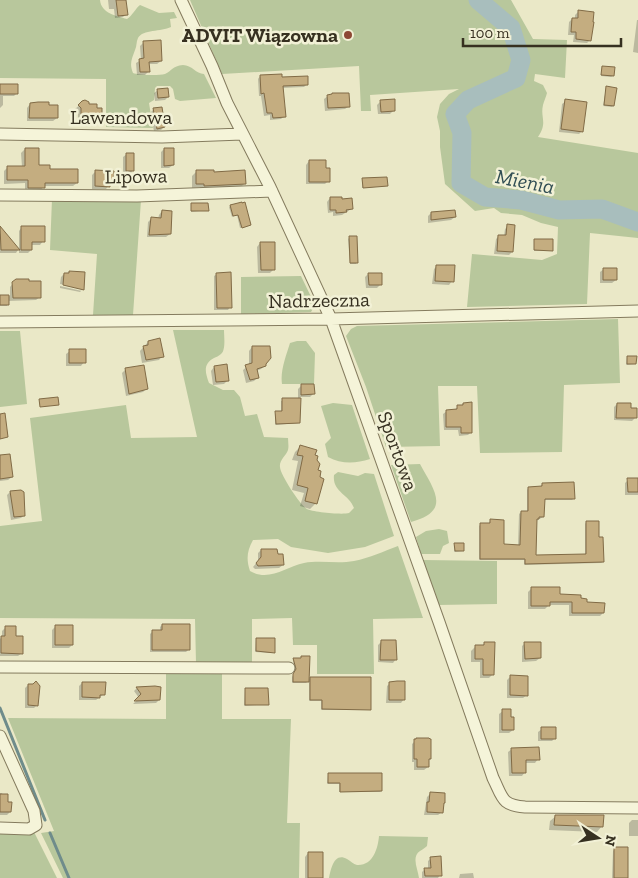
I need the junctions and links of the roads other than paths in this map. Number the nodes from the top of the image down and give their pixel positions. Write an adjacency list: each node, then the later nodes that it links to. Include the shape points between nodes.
1 (181, 0): 3 (street, Sportowa)
2 (0, 134): 3 (street, Lawendowa, via 162,137)
3 (242, 134): 4 (street, Sportowa)
4 (272, 191): 5 (street, Lipowa, via 137,196); 7 (street, Sportowa)
5 (0, 195)
6 (638, 311): 7 (street, Nadrzeczna)
7 (331, 319): 8 (street, Nadrzeczna); 12 (street, Sportowa, via 493,778 503,798 509,805 525,807)
8 (0, 322)
9 (0, 667): 10 (street)
10 (289, 668)
11 (0, 736): 13 (street, via 34,811 36,825)
12 (638, 808)
13 (0, 828)

